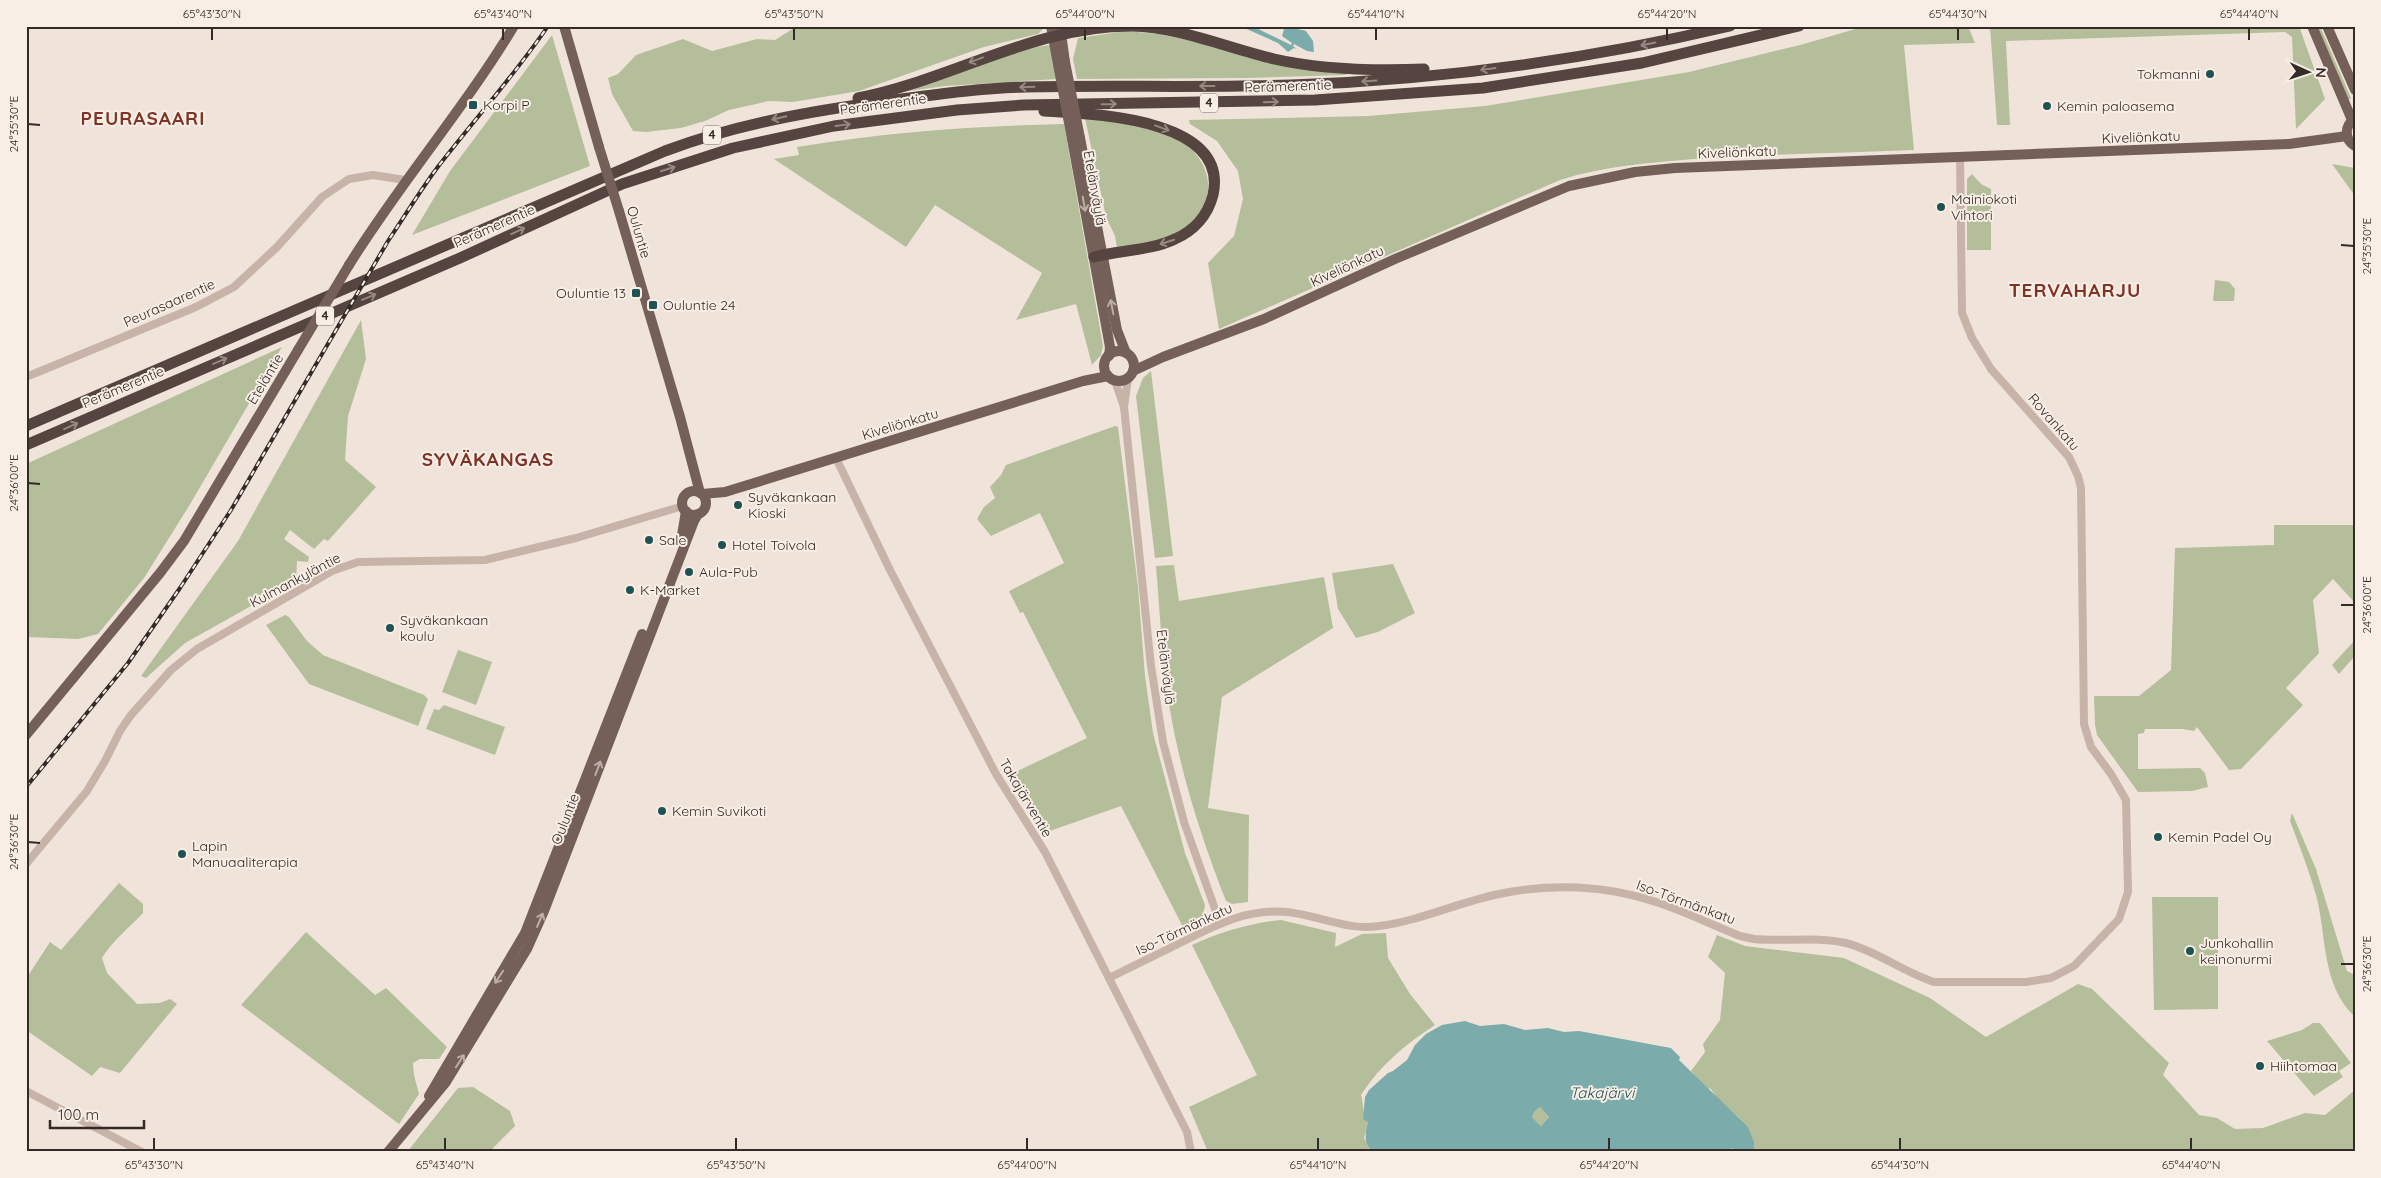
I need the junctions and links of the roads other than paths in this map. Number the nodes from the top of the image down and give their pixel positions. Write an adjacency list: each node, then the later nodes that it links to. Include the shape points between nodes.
1 (514, 26): 16 (main road, Eteläntie, via 496,56)
2 (564, 26): 28 (main road, Ouluntie, bridge)
3 (1730, 26): 8 (highway, Perämerentie / 4, one-way to 8, via 1587,55)
4 (1798, 26): 10 (highway, Perämerentie / 4, one-way to 4, via 1024,105 1315,100 1484,88 1651,61)
5 (2312, 26): 12 (main road)
6 (2327, 26): 9 (main road)
7 (1056, 31): 8 (highway, via 1146,27 1297,63 1366,70 1444,69); 11 (highway, one-way to 11, via 904,87); 17 (main road, Etelänväylä, bridge)
8 (1452, 74): 11 (highway, Perämerentie / 4, one-way to 11, via 1290,85 1024,87 934,94)
9 (2355, 90)
10 (957, 110): 17 (highway, one-way to 17, via 1024,110 1120,118 1156,126 1197,146 1210,164 1214,183 1209,208 1198,224 1174,240); 27 (highway, Perämerentie / 4, one-way to 10, via 460,258 622,184 734,148 834,126)
11 (809, 111): 26 (highway, Perämerentie / 4, one-way to 26, via 705,137 665,151)
12 (2353, 119): 13 (main road, via 2347,127)
13 (2347, 136): 14 (main road); 15 (main road, Kiveliönkatu, via 2289,144)
14 (2355, 146)
15 (1960, 157): 19 (main road, Kiveliönkatu, via 1675,168 1636,172 1569,186 1264,319); 37 (street, Rovankatu, via 1962,313 1972,338 1991,369 2069,457 2078,476 2084,724 2091,747)
16 (405, 180): 22 (street, Peurasaarentie, via 373,174 349,179 322,197 277,247 234,287 196,307); 36 (main road, Eteläntie, bridge, via 348,265 184,541)
17 (1098, 255): 18 (main road, Etelänväylä, one-way to 17, via 1117,330); 20 (main road, Etelänväylä, via 1110,347)
18 (1128, 355): 19 (main road, Kiveliönkatu); 20 (main road, via 1117,352); 21 (main road, via 1134,363)
19 (1163, 357): 21 (main road, Kiveliönkatu)
20 (1107, 360): 23 (main road); 24 (main road, Kiveliönkatu)
21 (1131, 375): 23 (main road); 25 (street, Etelänväylä)
22 (26, 378)
23 (1111, 378): 24 (main road, Kiveliönkatu); 25 (street, Etelänväylä)
24 (1083, 381): 29 (main road, Kiveliönkatu)
25 (1124, 407): 39 (street, Etelänväylä, via 1150,666 1163,742 1184,822)
26 (26, 426)
27 (26, 445)
28 (687, 445): 31 (main road, Ouluntie); 32 (main road, Ouluntie)
29 (836, 458): 30 (main road, Kiveliönkatu); 40 (street, Takajärventie, via 996,774 1045,852)
30 (725, 492): 31 (main road, Kiveliönkatu); 33 (main road, Kiveliönkatu)
31 (701, 494): 32 (main road, via 692,492); 33 (main road)
32 (687, 495): 34 (main road, via 683,500)
33 (706, 504): 35 (main road)
34 (684, 509): 35 (main road, via 691,515); 38 (street, Kulmankyläntie, via 485,560 358,562 332,571 197,649 171,670 120,731 87,791); 42 (main road, Ouluntie, one-way to 42, via 682,535 526,932)
35 (698, 514): 42 (main road, Ouluntie, one-way to 35, via 460,1061 533,936)
36 (26, 735)
37 (2124, 796): 39 (street, Iso-Törmänkatu, via 2128,892 2123,910 2109,931 2074,966 2039,981 1934,982 1846,943 1762,940 1740,936 1655,901 1585,888 1534,889 1499,894 1375,927 1357,927 1289,912 1249,914)
38 (26, 864)
39 (1220, 923): 40 (street, Iso-Törmänkatu)
40 (1109, 978): 45 (street, Takajärventie, via 1187,1132)
41 (26, 1091): 43 (street)
42 (420, 1113): 44 (main road, Ouluntie)
43 (142, 1152)
44 (388, 1152)
45 (1191, 1152)

